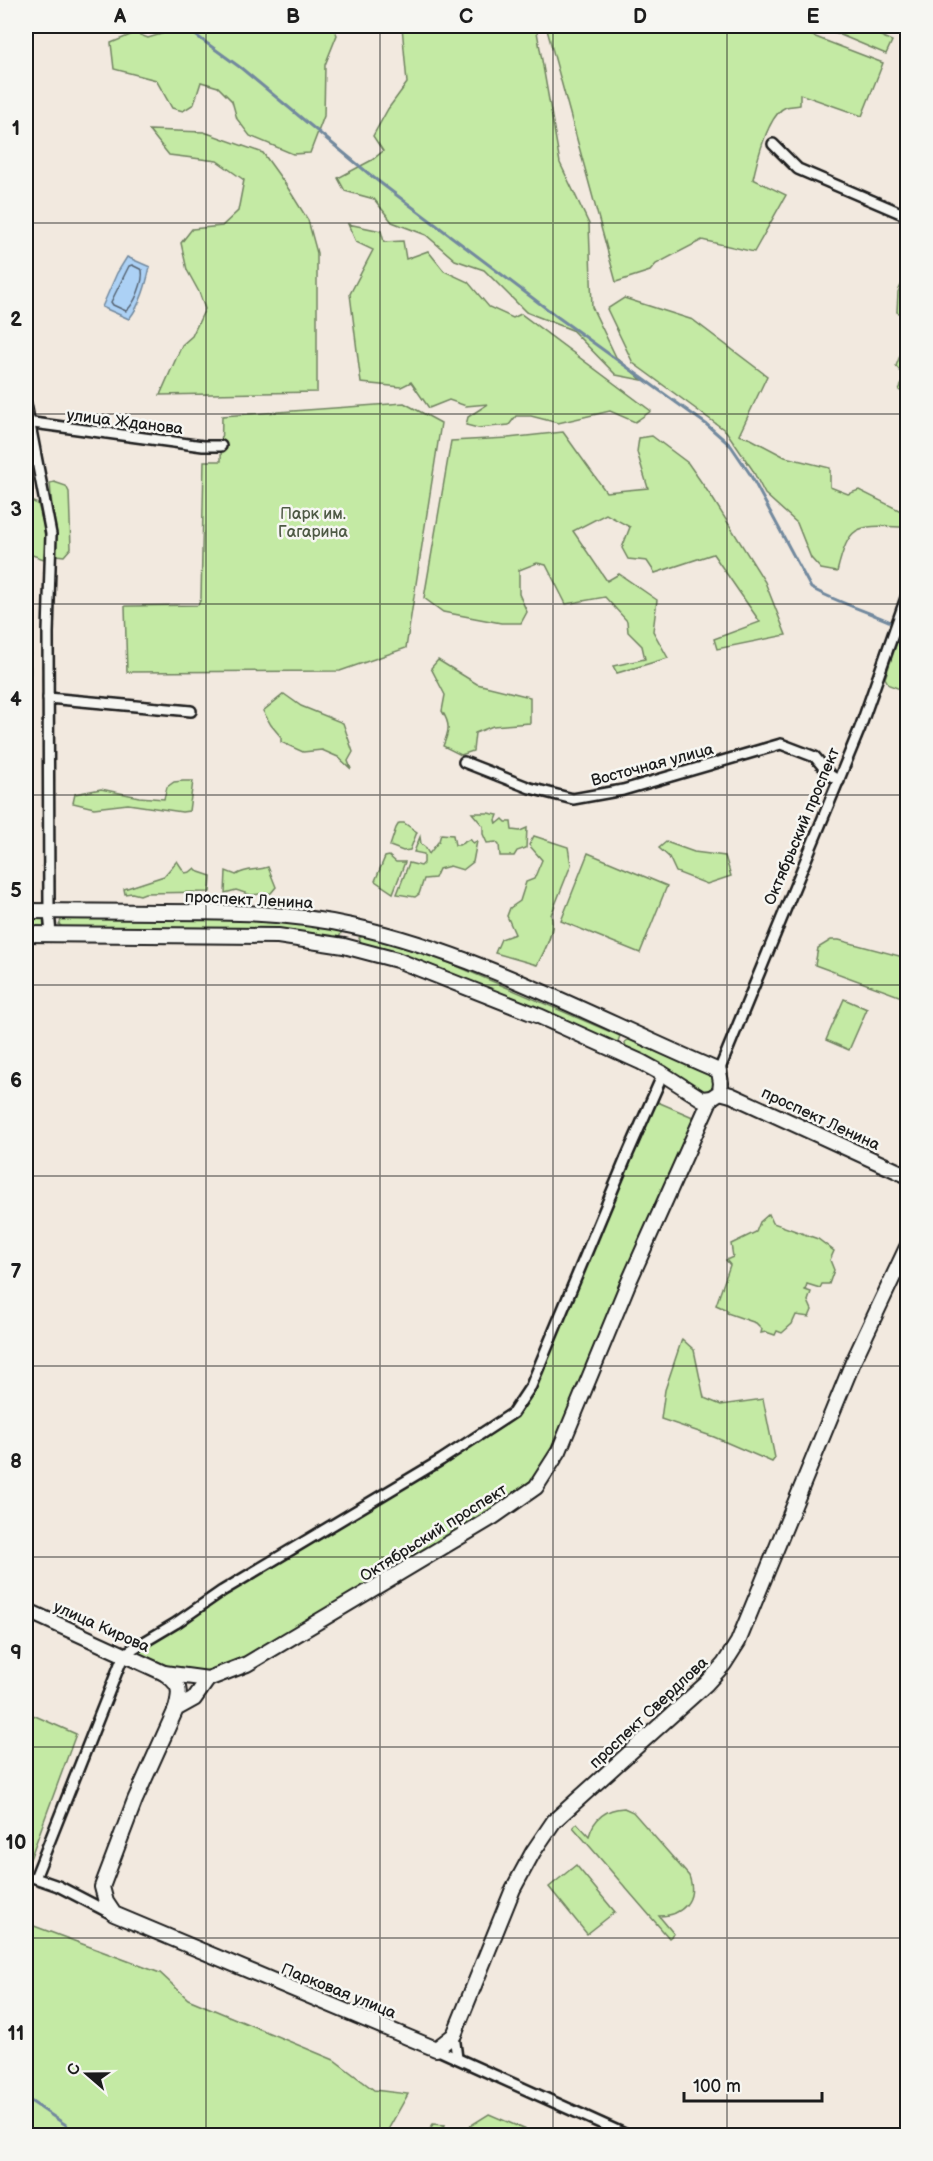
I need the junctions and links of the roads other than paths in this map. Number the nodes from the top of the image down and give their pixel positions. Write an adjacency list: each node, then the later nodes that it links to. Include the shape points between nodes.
1 (773, 144): 2 (street, via 798,169 903,214)
2 (908, 222)
3 (26, 404): 4 (street)
4 (28, 423): 5 (street, улица Жданова); 8 (street, via 51,534)
5 (221, 447)
6 (908, 592): 7 (street, Октябрьский проспект)
7 (905, 611): 11 (street, Октябрьский проспект)
8 (48, 698): 9 (street); 13 (street)
9 (191, 711)
10 (464, 762): 11 (street, Восточная улица, via 531,788 573,799 623,790 781,744 815,757)
11 (839, 781): 20 (street, Октябрьский проспект)
12 (26, 911): 13 (street, проспект Ленина)
13 (49, 912): 14 (street, проспект Ленина, via 243,912); 16 (street)
14 (350, 925): 17 (street); 18 (street, проспект Ленина, via 405,939 488,970)
15 (26, 934): 16 (street, проспект Ленина)
16 (51, 934): 17 (street, проспект Ленина, via 278,936)
17 (344, 946): 19 (street, проспект Ленина, via 397,960)
18 (629, 1032): 19 (street, via 622,1041); 20 (street, проспект Ленина)
19 (621, 1052): 21 (street, проспект Ленина)
20 (719, 1071): 22 (street, via 721,1083)
21 (663, 1074): 22 (street, проспект Ленина, via 702,1099); 26 (street, via 531,1386 513,1413)
22 (715, 1095): 23 (street, проспект Ленина, via 731,1095); 28 (street, Октябрьский проспект, via 627,1286 559,1451 536,1486 482,1524 247,1664)
23 (908, 1176)
24 (908, 1245): 31 (street, проспект Свердлова, via 847,1376 738,1642 705,1684 554,1821 513,1889)
25 (26, 1610): 26 (street, улица Кирова)
26 (124, 1654): 27 (street, улица Кирова); 30 (street, Парковая улица, via 35,1878)
27 (164, 1673): 28 (street, улица Кирова); 29 (street, via 175,1681 180,1692)
28 (208, 1678): 29 (street, via 194,1699)
29 (176, 1709): 30 (street, via 102,1887)
30 (114, 1914): 32 (street, Парковая улица)
31 (454, 2035): 32 (street); 33 (street)
32 (436, 2049): 33 (street, Парковая улица)
33 (457, 2058): 34 (street, Парковая улица)
34 (629, 2136)

